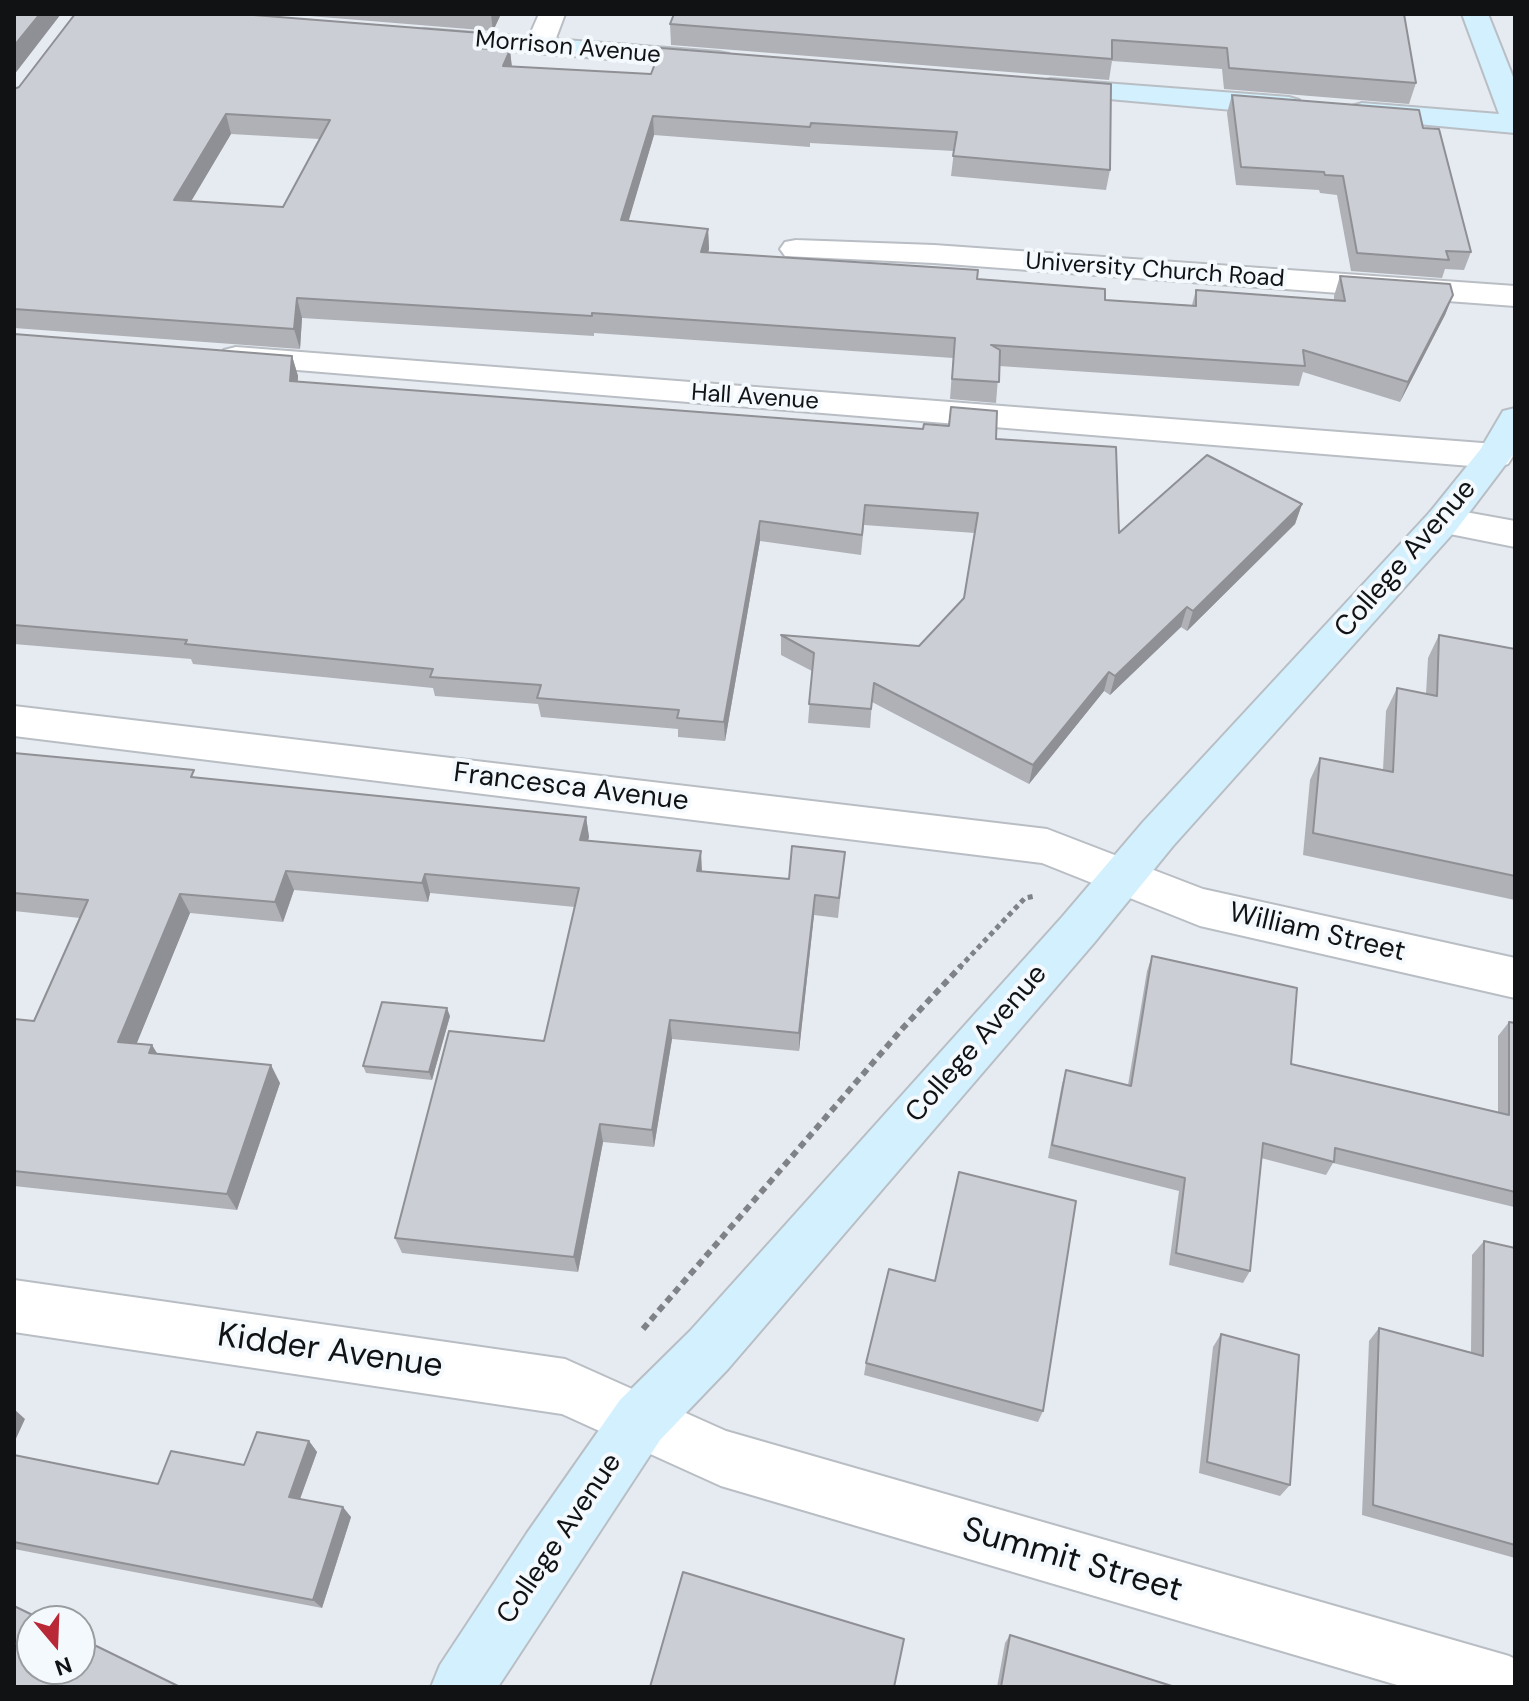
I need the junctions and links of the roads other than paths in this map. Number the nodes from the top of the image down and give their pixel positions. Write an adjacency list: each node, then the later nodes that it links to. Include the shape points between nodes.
1 (552, 14): 4 (street)
2 (1475, 14): 7 (main road)
3 (403, 35): 4 (main road, Morrison Avenue)
4 (539, 46): 5 (main road, Morrison Avenue)
5 (742, 62)
6 (1022, 84): 7 (main road)
7 (1515, 121)
8 (796, 249): 9 (street, University Church Road, via 934,254)
9 (1515, 296)
10 (204, 355): 12 (street, Hall Avenue)
11 (1515, 419): 12 (main road, College Avenue)
12 (1495, 456): 13 (main road, College Avenue)
13 (1443, 521): 14 (street); 16 (main road, College Avenue)
14 (1515, 534)
15 (14, 721): 16 (street, Francesca Avenue, via 1047,846)
16 (1123, 878): 17 (street, William Street, via 1200,907); 19 (main road, College Avenue, via 709,1350)
17 (1515, 978)
18 (14, 1306): 19 (street, Kidder Avenue, via 565,1387)
19 (640, 1420): 20 (main road, College Avenue); 21 (street, Summit Street, via 734,1462)
20 (462, 1687)
21 (1509, 1687)

